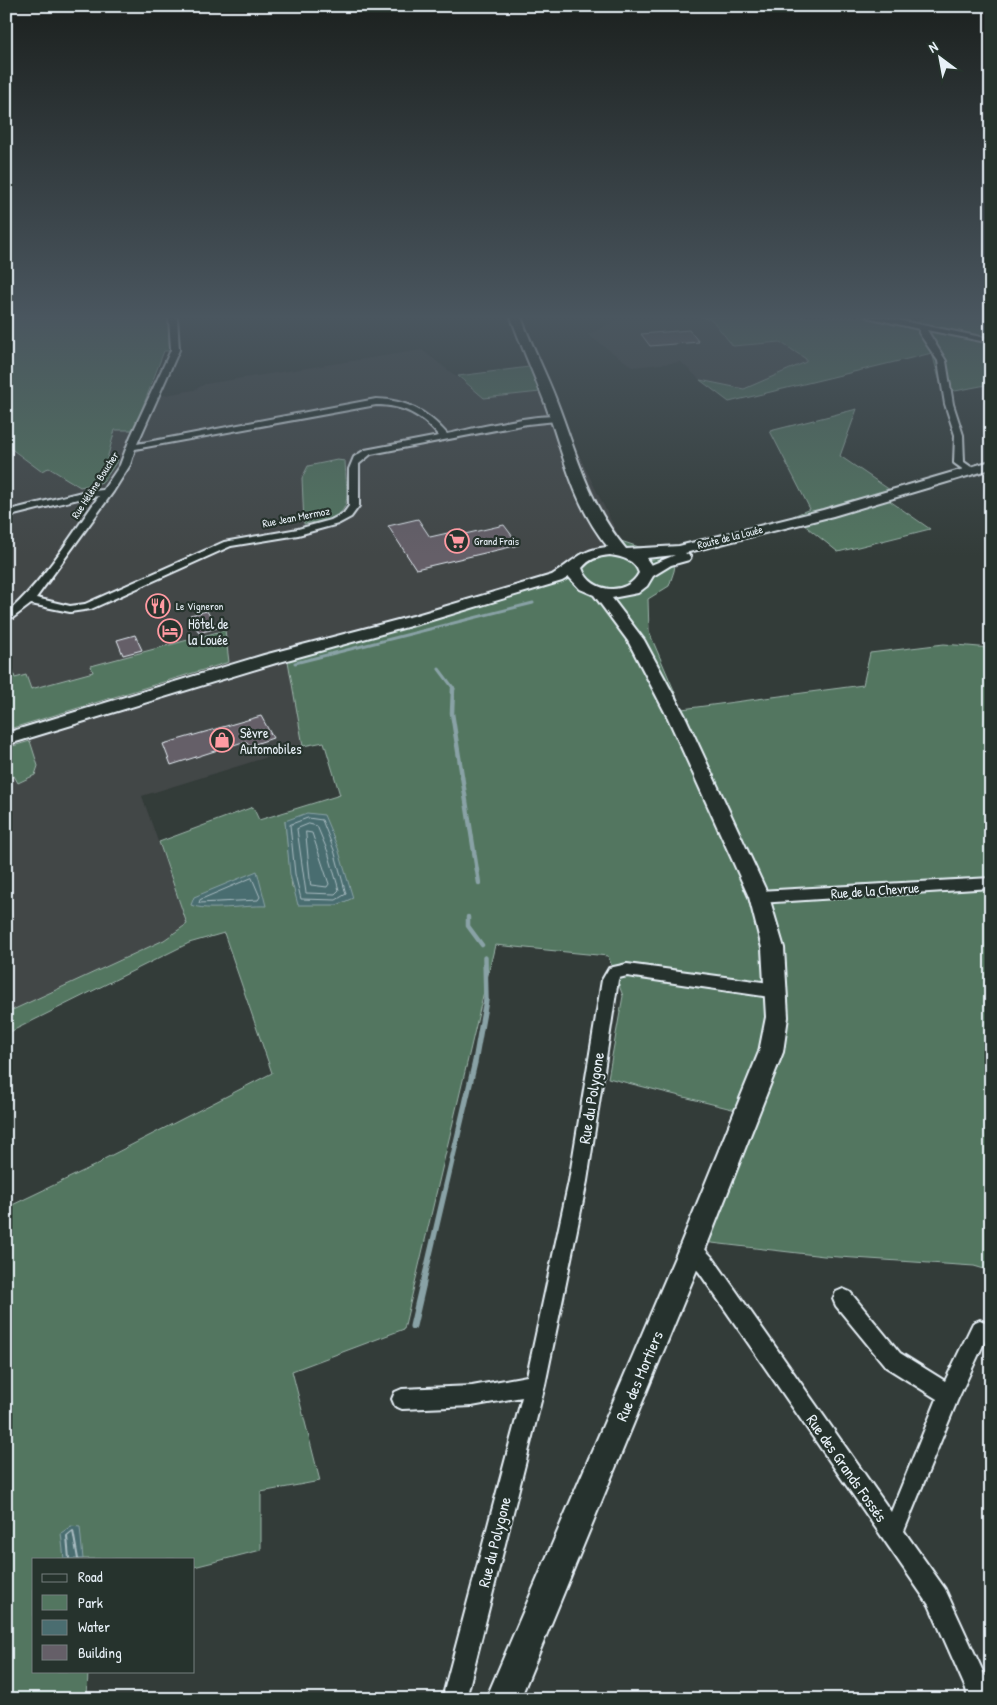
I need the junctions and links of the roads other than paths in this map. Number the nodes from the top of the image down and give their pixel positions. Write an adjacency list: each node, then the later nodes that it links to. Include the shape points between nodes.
1 (155, 397): 6 (street, Rue Hélène Boucher)
2 (548, 397): 4 (street)
3 (948, 397): 8 (street, via 959,435 959,463)
4 (556, 418): 5 (street, Rue Jean Mermoz); 12 (street)
5 (444, 436): 6 (street, via 413,407 376,402); 19 (street, Rue Jean Mermoz, via 368,452 357,458 353,470 354,506 338,522 228,544 87,607 70,609)
6 (133, 447): 9 (street, Rue Hélène Boucher)
7 (991, 465): 8 (street, Route de la Louée)
8 (971, 471): 10 (street, Route de la Louée)
9 (108, 492): 11 (street, via 82,495); 19 (street, Rue Hélène Boucher)
10 (828, 513): 14 (street, Route de la Louée, via 679,550); 16 (street, Route de la Louée, via 666,562)
11 (6, 514)
12 (595, 522): 13 (street); 14 (street)
13 (592, 554): 14 (street, Route de la Louée); 15 (street)
14 (625, 554): 16 (street, via 643,563)
15 (574, 568): 18 (street, via 577,579); 20 (street, via 557,578)
16 (647, 573): 17 (street, via 643,584)
17 (637, 588): 18 (street, via 619,592); 22 (street, via 629,604)
18 (594, 590): 20 (street, via 560,590); 22 (street)
19 (29, 600): 21 (street, Rue Hélène Boucher)
20 (419, 619): 23 (street, via 270,659)
21 (6, 620)
22 (636, 640): 25 (street, Rue des Mortiers, via 677,718)
23 (6, 739)
24 (991, 883): 25 (street, Rue de la Chevrue)
25 (759, 897): 26 (street, Rue des Mortiers, via 773,948)
26 (777, 991): 27 (street, Rue des Mortiers, via 777,1017 771,1052); 30 (street, Rue du Polygone, via 627,970 614,972 610,980 578,1181)
27 (692, 1250): 33 (street, Rue des Grands Fossés, via 706,1264); 36 (street, Rue des Mortiers)
28 (843, 1299): 31 (street, via 893,1360)
29 (980, 1330): 31 (street)
30 (534, 1385): 32 (street, via 472,1396); 35 (street, Rue du Polygone)
31 (949, 1395): 33 (street)
32 (402, 1399)
33 (891, 1532): 34 (street, Rue des Grands Fossés, via 937,1597)
34 (983, 1691)
35 (454, 1699)
36 (503, 1699)

